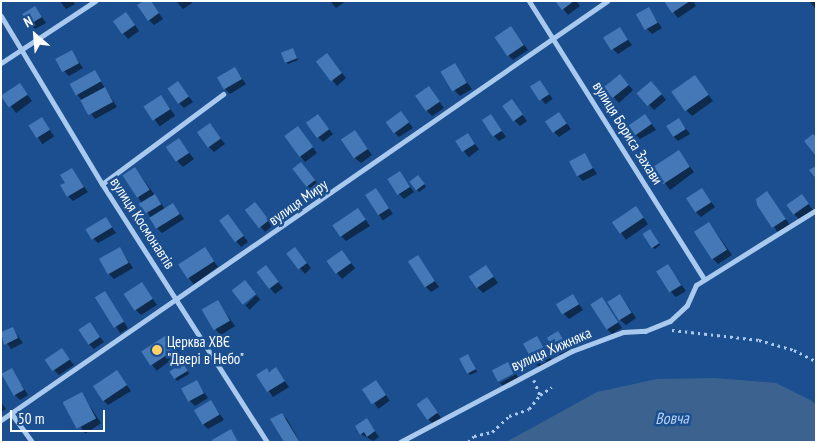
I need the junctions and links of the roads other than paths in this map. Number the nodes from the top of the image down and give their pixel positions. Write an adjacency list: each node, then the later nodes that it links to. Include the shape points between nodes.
1 (95, 1): 6 (street)
2 (529, 1): 5 (street, вулиця Бориса Захави)
3 (607, 1): 5 (street, вулиця Миру)
4 (1, 16): 6 (street, вулиця Космонавтів)
5 (555, 38): 11 (street, вулиця Бориса Захави); 12 (street, вулиця Миру)
6 (23, 49): 7 (street); 9 (street, вулиця Космонавтів)
7 (1, 63)
8 (223, 94): 9 (street)
9 (102, 184): 12 (street, вулиця Космонавтів)
10 (816, 210): 11 (street)
11 (704, 279): 17 (street, вулиця Хижняка, via 696,285 687,305 670,321 645,330 623,332 572,351)
12 (178, 301): 13 (street, вулиця Миру); 16 (street, вулиця Космонавтів)
13 (11, 413): 14 (street, вулиця Миру); 15 (street)
14 (1, 420)
15 (32, 442)
16 (266, 442)
17 (400, 442)

